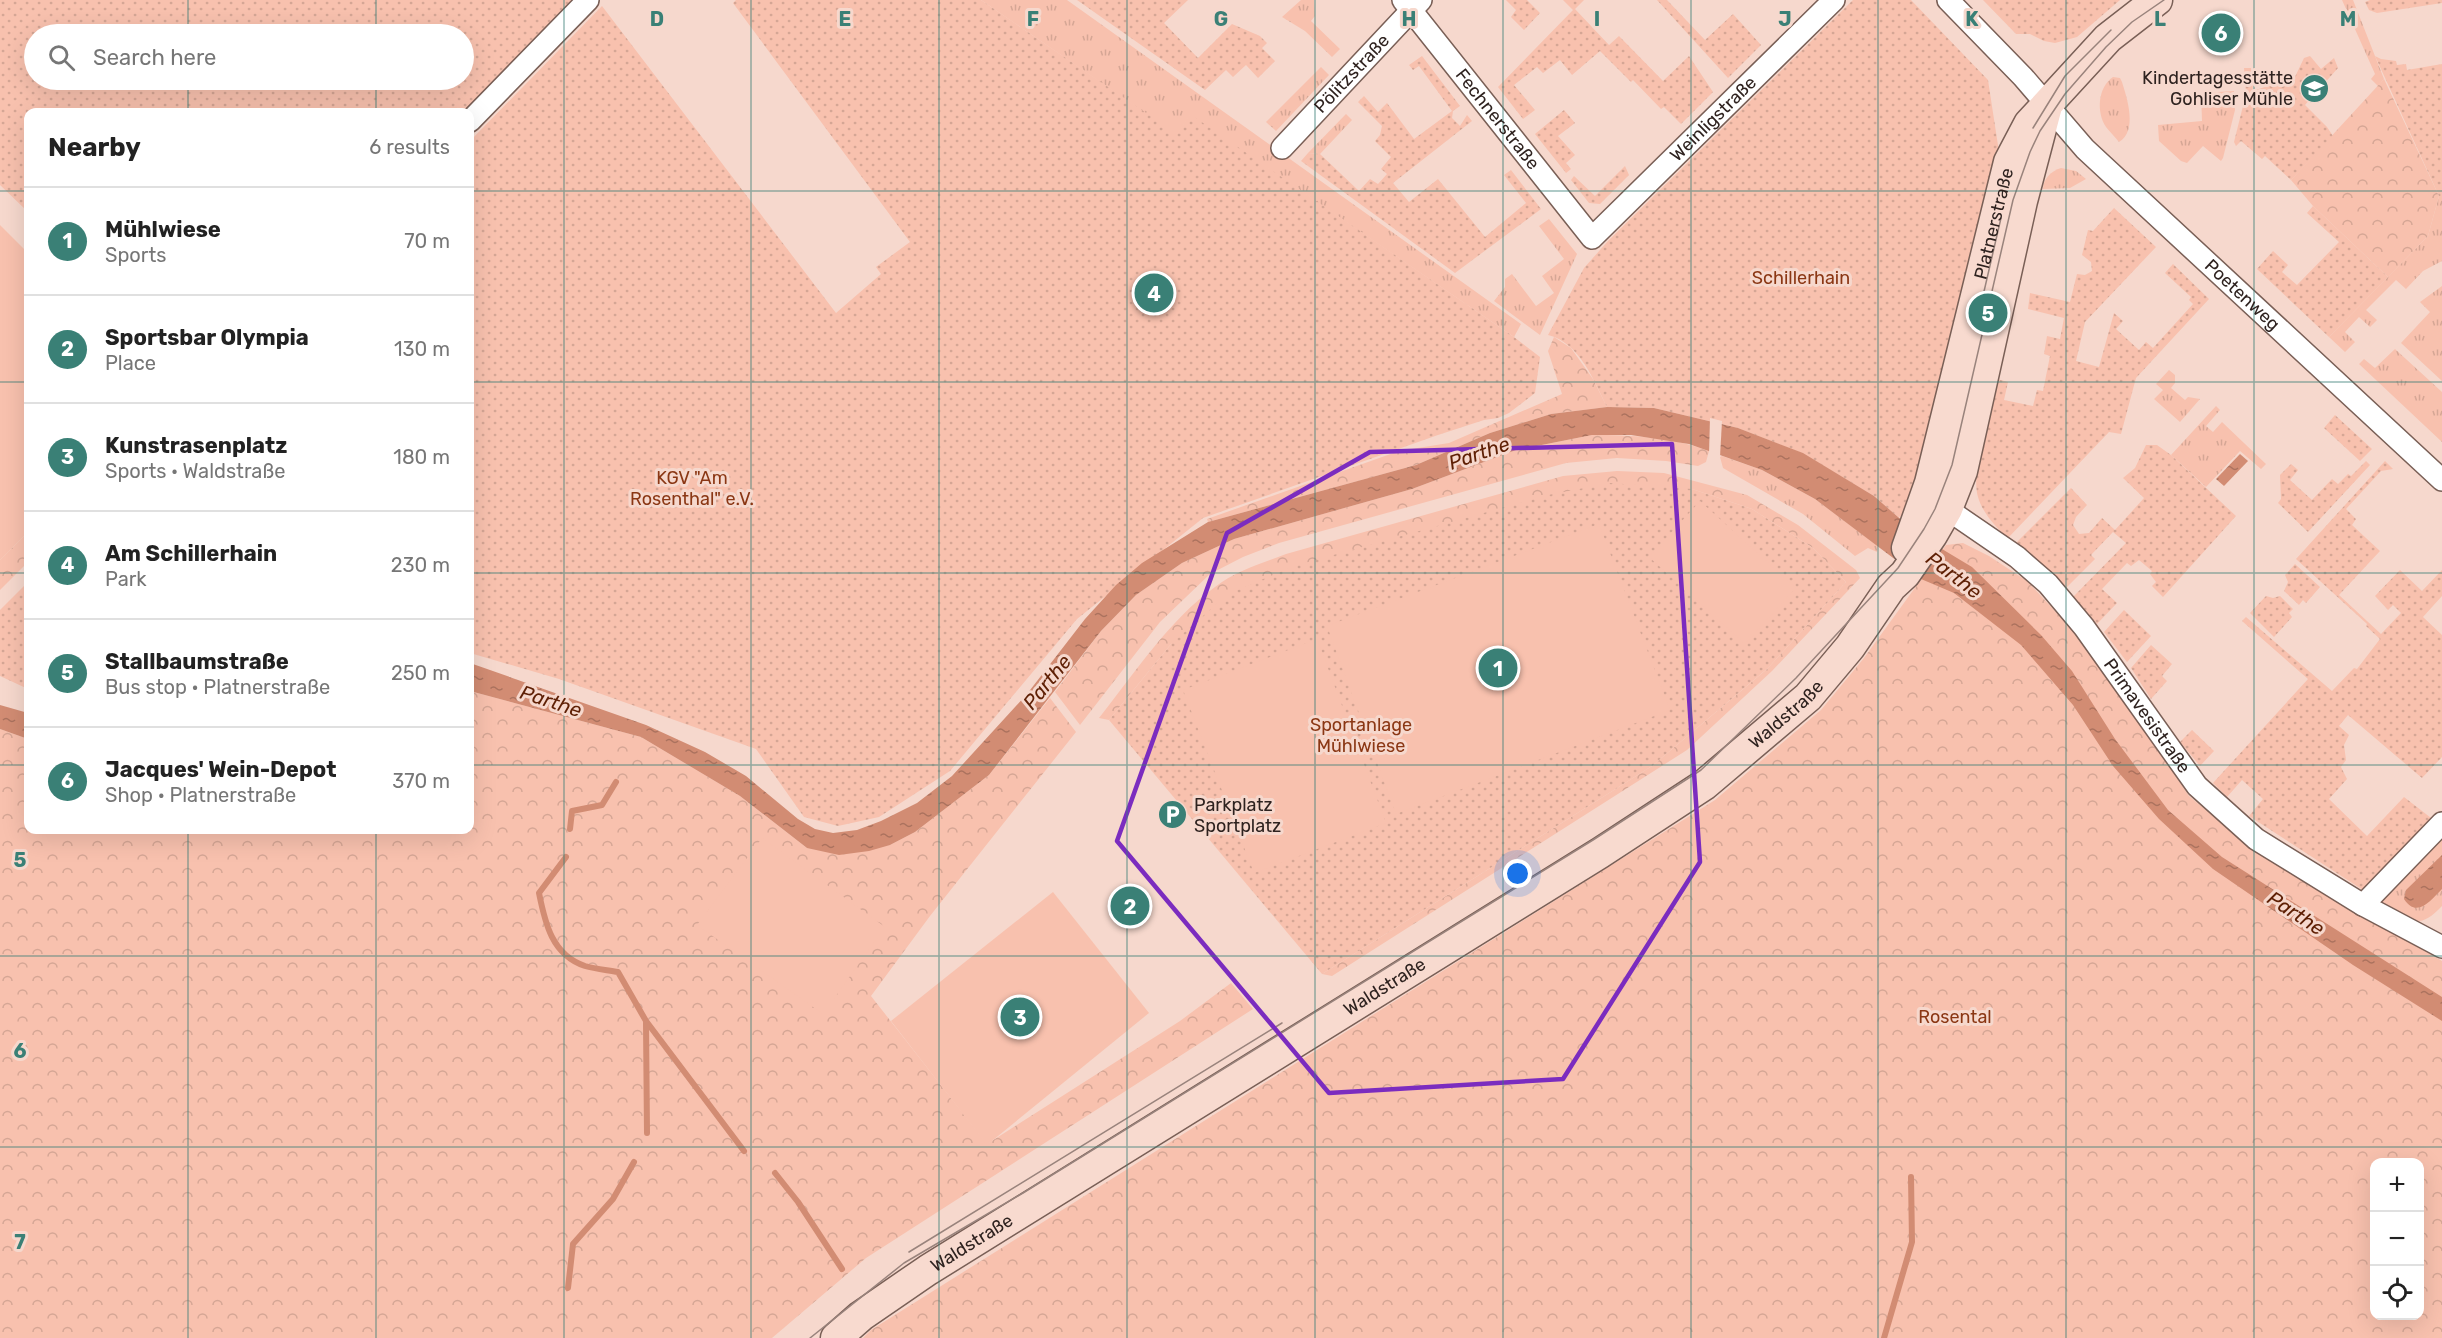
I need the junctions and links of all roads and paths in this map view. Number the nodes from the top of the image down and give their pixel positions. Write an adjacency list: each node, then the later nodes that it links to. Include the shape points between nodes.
1 (588, 0): 7 (street)
2 (1834, 0): 9 (street, Weinligstraße)
3 (1948, 0): 6 (street, Poetenweg)
4 (2157, 0): 6 (main road, Platnerstraße, via 2108,38)
5 (1412, 3): 8 (street, Pölitzstraße); 9 (street, Fechnerstraße)
6 (2046, 106): 10 (street, Poetenweg, via 2085,148); 11 (main road, Platnerstraße, via 1962,471); 12 (main road, Platnerstraße, via 2029,124 2009,162 1930,483)
7 (474, 117)
8 (1282, 148)
9 (1592, 238)
10 (2442, 480)
11 (1947, 509): 12 (main road, Waldstraße); 14 (street, Primavesistraße, via 2017,557 2048,584 2084,627 2197,786 2256,839)
12 (1925, 530): 16 (main road, Waldstraße, via 1899,577 1850,647 1808,697 1704,785 928,1270)
13 (2442, 823): 14 (street)
14 (2363, 905): 15 (street, Primavesistraße)
15 (2441, 944)
16 (836, 1338)

